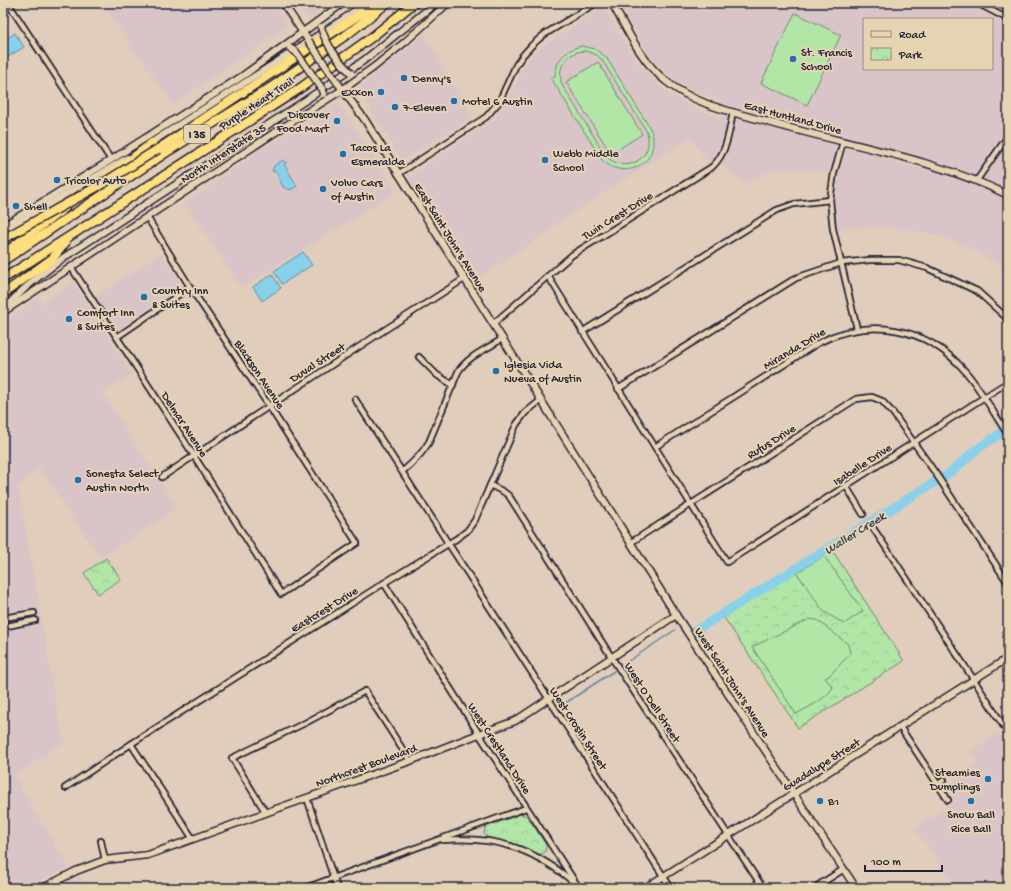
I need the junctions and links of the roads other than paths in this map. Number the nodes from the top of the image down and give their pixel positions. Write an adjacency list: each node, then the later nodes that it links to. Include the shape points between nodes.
1 (8, 3): 26 (street)
2 (283, 3): 17 (street, East Saint John's Avenue)
3 (343, 3): 15 (street)
4 (365, 3): 25 (street, via 346,18)
5 (377, 3): 34 (highway, bridge, via 158,149)
6 (387, 3): 36 (highway, Purple Heart Trail / I 35, via 270,88 170,150)
7 (414, 3): 33 (highway, Purple Heart Trail / I 35, via 372,37 299,89)
8 (436, 3): 44 (street, via 363,61 306,100 66,256 15,297)
9 (448, 3): 19 (street, North Interstate 35, via 405,42)
10 (596, 3): 27 (street, via 533,44 516,66 499,102 486,117)
11 (612, 3): 22 (street, East Huntland Drive, via 648,63 661,77 696,100)
12 (977, 3): 16 (street)
13 (997, 3): 14 (street)
14 (1008, 8)
15 (325, 16): 17 (street); 19 (street, bridge, via 321,27 322,34 351,74)
16 (1008, 19)
17 (302, 31): 18 (street); 20 (street, East Saint John's Avenue, bridge)
18 (282, 47): 21 (street, bridge, via 296,52 323,90); 26 (street, via 244,75)
19 (360, 76): 20 (street, North Interstate 35)
20 (342, 90): 21 (street, North Interstate 35); 27 (street, East Saint John's Avenue, via 365,120)
21 (321, 104): 31 (street, North Interstate 35)
22 (733, 112): 24 (street, East Huntland Drive); 39 (street, Twin Crest Drive, via 726,145 712,167 572,255)
23 (1008, 136): 28 (street)
24 (843, 142): 28 (street, East Huntland Drive); 30 (street, via 834,173)
25 (152, 143): 32 (street, via 34,214); 35 (highway)
26 (111, 160): 32 (street)
27 (398, 174): 40 (street, East Saint John's Avenue)
28 (977, 180): 29 (street, East Huntland Drive)
29 (1008, 195)
30 (830, 200): 37 (street, via 833,229); 48 (street, via 794,204 777,210)
31 (147, 216): 38 (street, North Interstate 35); 42 (street, Blackson Avenue)
32 (3, 228)
33 (68, 239): 41 (highway, Purple Heart Trail / I 35); 43 (highway, via 53,258)
34 (3, 240)
35 (3, 254)
36 (3, 261)
37 (841, 263): 45 (street, via 899,260 927,268 977,291); 47 (street); 54 (street, via 796,278)
38 (71, 267): 44 (street, North Interstate 35); 49 (street, Delmar Avenue)
39 (548, 276): 46 (street, Twin Crest Drive); 48 (street)
40 (464, 279): 46 (street, East Saint John's Avenue); 58 (street, Duval Street)
41 (3, 280)
42 (190, 287): 49 (street); 58 (street, Blackson Avenue)
43 (3, 294)
44 (3, 312)
45 (1008, 319)
46 (493, 324): 50 (street, East Saint John's Avenue)
47 (856, 330): 55 (street, Miranda Drive, via 892,329 924,339 951,356); 61 (street, Miranda Drive, via 818,343)
48 (582, 332): 54 (street)
49 (117, 337): 62 (street, Delmar Avenue)
50 (502, 339): 53 (street, via 465,363); 57 (street, East Saint John's Avenue)
51 (419, 357): 53 (street, via 437,375)
52 (1008, 382): 55 (street, Isabelle Drive)
53 (453, 385): 63 (street, via 429,442 415,462)
54 (618, 389): 61 (street)
55 (984, 398): 59 (street, Miranda Drive); 60 (street, Isabelle Drive)
56 (355, 399): 63 (street, West Croslin Street)
57 (541, 400): 65 (street, Eastcrest Drive, via 525,413 516,425); 67 (street, East Saint John's Avenue)
58 (269, 406): 62 (street, Duval Street); 75 (street, Blackson Avenue, via 357,543)
59 (1007, 433)
60 (914, 442): 66 (street, Isabelle Drive); 68 (street, Rufus Drive, via 882,401 872,397 856,399); 73 (street, Rufus Drive)
61 (655, 447): 68 (street)
62 (194, 456): 64 (street, Duval Street); 75 (street, Delmar Avenue)
63 (403, 471): 72 (street, West Croslin Street)
64 (162, 477)
65 (490, 485): 72 (street, Eastcrest Drive, via 473,525); 81 (street, West O Dell Street, via 509,496)
66 (846, 486): 68 (street, Isabelle Drive, via 727,562); 69 (street)
67 (595, 487): 71 (street, West Saint John's Avenue)
68 (690, 504): 71 (street, Rufus Drive)
69 (863, 514)
70 (873, 528): 83 (street)
71 (630, 542): 77 (street, West Saint John's Avenue)
72 (449, 543): 74 (street, Eastcrest Drive); 84 (street, West Croslin Street)
73 (1008, 583)
74 (384, 584): 87 (street, West Crestland Drive); 88 (street, Eastcrest Drive)
75 (281, 594)
76 (34, 613): 78 (street)
77 (676, 615): 81 (street, Northcrest Boulevard); 93 (street, West Saint John's Avenue)
78 (3, 618)
79 (35, 620): 80 (street)
80 (3, 627)
81 (612, 658): 84 (street, Northcrest Boulevard); 98 (street, West O Dell Street)
82 (1008, 658): 83 (street, Guadalupe Street)
83 (974, 680): 85 (street, Guadalupe Street); 86 (street)
84 (549, 699): 87 (street, Northcrest Boulevard, via 515,721); 104 (street, West Croslin Street)
85 (900, 727): 91 (street); 93 (street, Guadalupe Street)
86 (1008, 733)
87 (479, 734): 89 (street, Northcrest Boulevard); 96 (street, West Crestland Drive)
88 (131, 744): 92 (street, Eastcrest Drive); 99 (street)
89 (410, 761): 94 (street, Northcrest Boulevard); 97 (street, via 365,691 232,758)
90 (944, 780): 91 (street)
91 (938, 784): 95 (street)
92 (65, 788)
93 (794, 794): 98 (street, Guadalupe Street); 103 (street, West Saint John's Avenue)
94 (307, 798): 97 (street, Northcrest Boulevard); 105 (street)
95 (948, 800)
96 (526, 808): 100 (street); 106 (street, West Crestland Drive)
97 (266, 813): 99 (street, Northcrest Boulevard)
98 (728, 836): 104 (street, Guadalupe Street); 113 (street, West O Dell Street)
99 (193, 839): 102 (street, Northcrest Boulevard, via 148,855)
100 (437, 840): 105 (street); 106 (street, via 477,839 514,846 543,860)
101 (101, 841): 102 (street)
102 (105, 860): 107 (street, Northcrest Boulevard)
103 (844, 869): 114 (street); 115 (street, West Saint John's Avenue)
104 (663, 876): 111 (street, Guadalupe Street); 112 (street, West Croslin Street)
105 (334, 878): 108 (street); 109 (street)
106 (576, 883): 110 (street, West Crestland Drive)
107 (43, 888)
108 (305, 888)
109 (338, 888)
110 (579, 888)
111 (645, 888)
112 (671, 888)
113 (762, 888)
114 (814, 888)
115 (856, 888)

